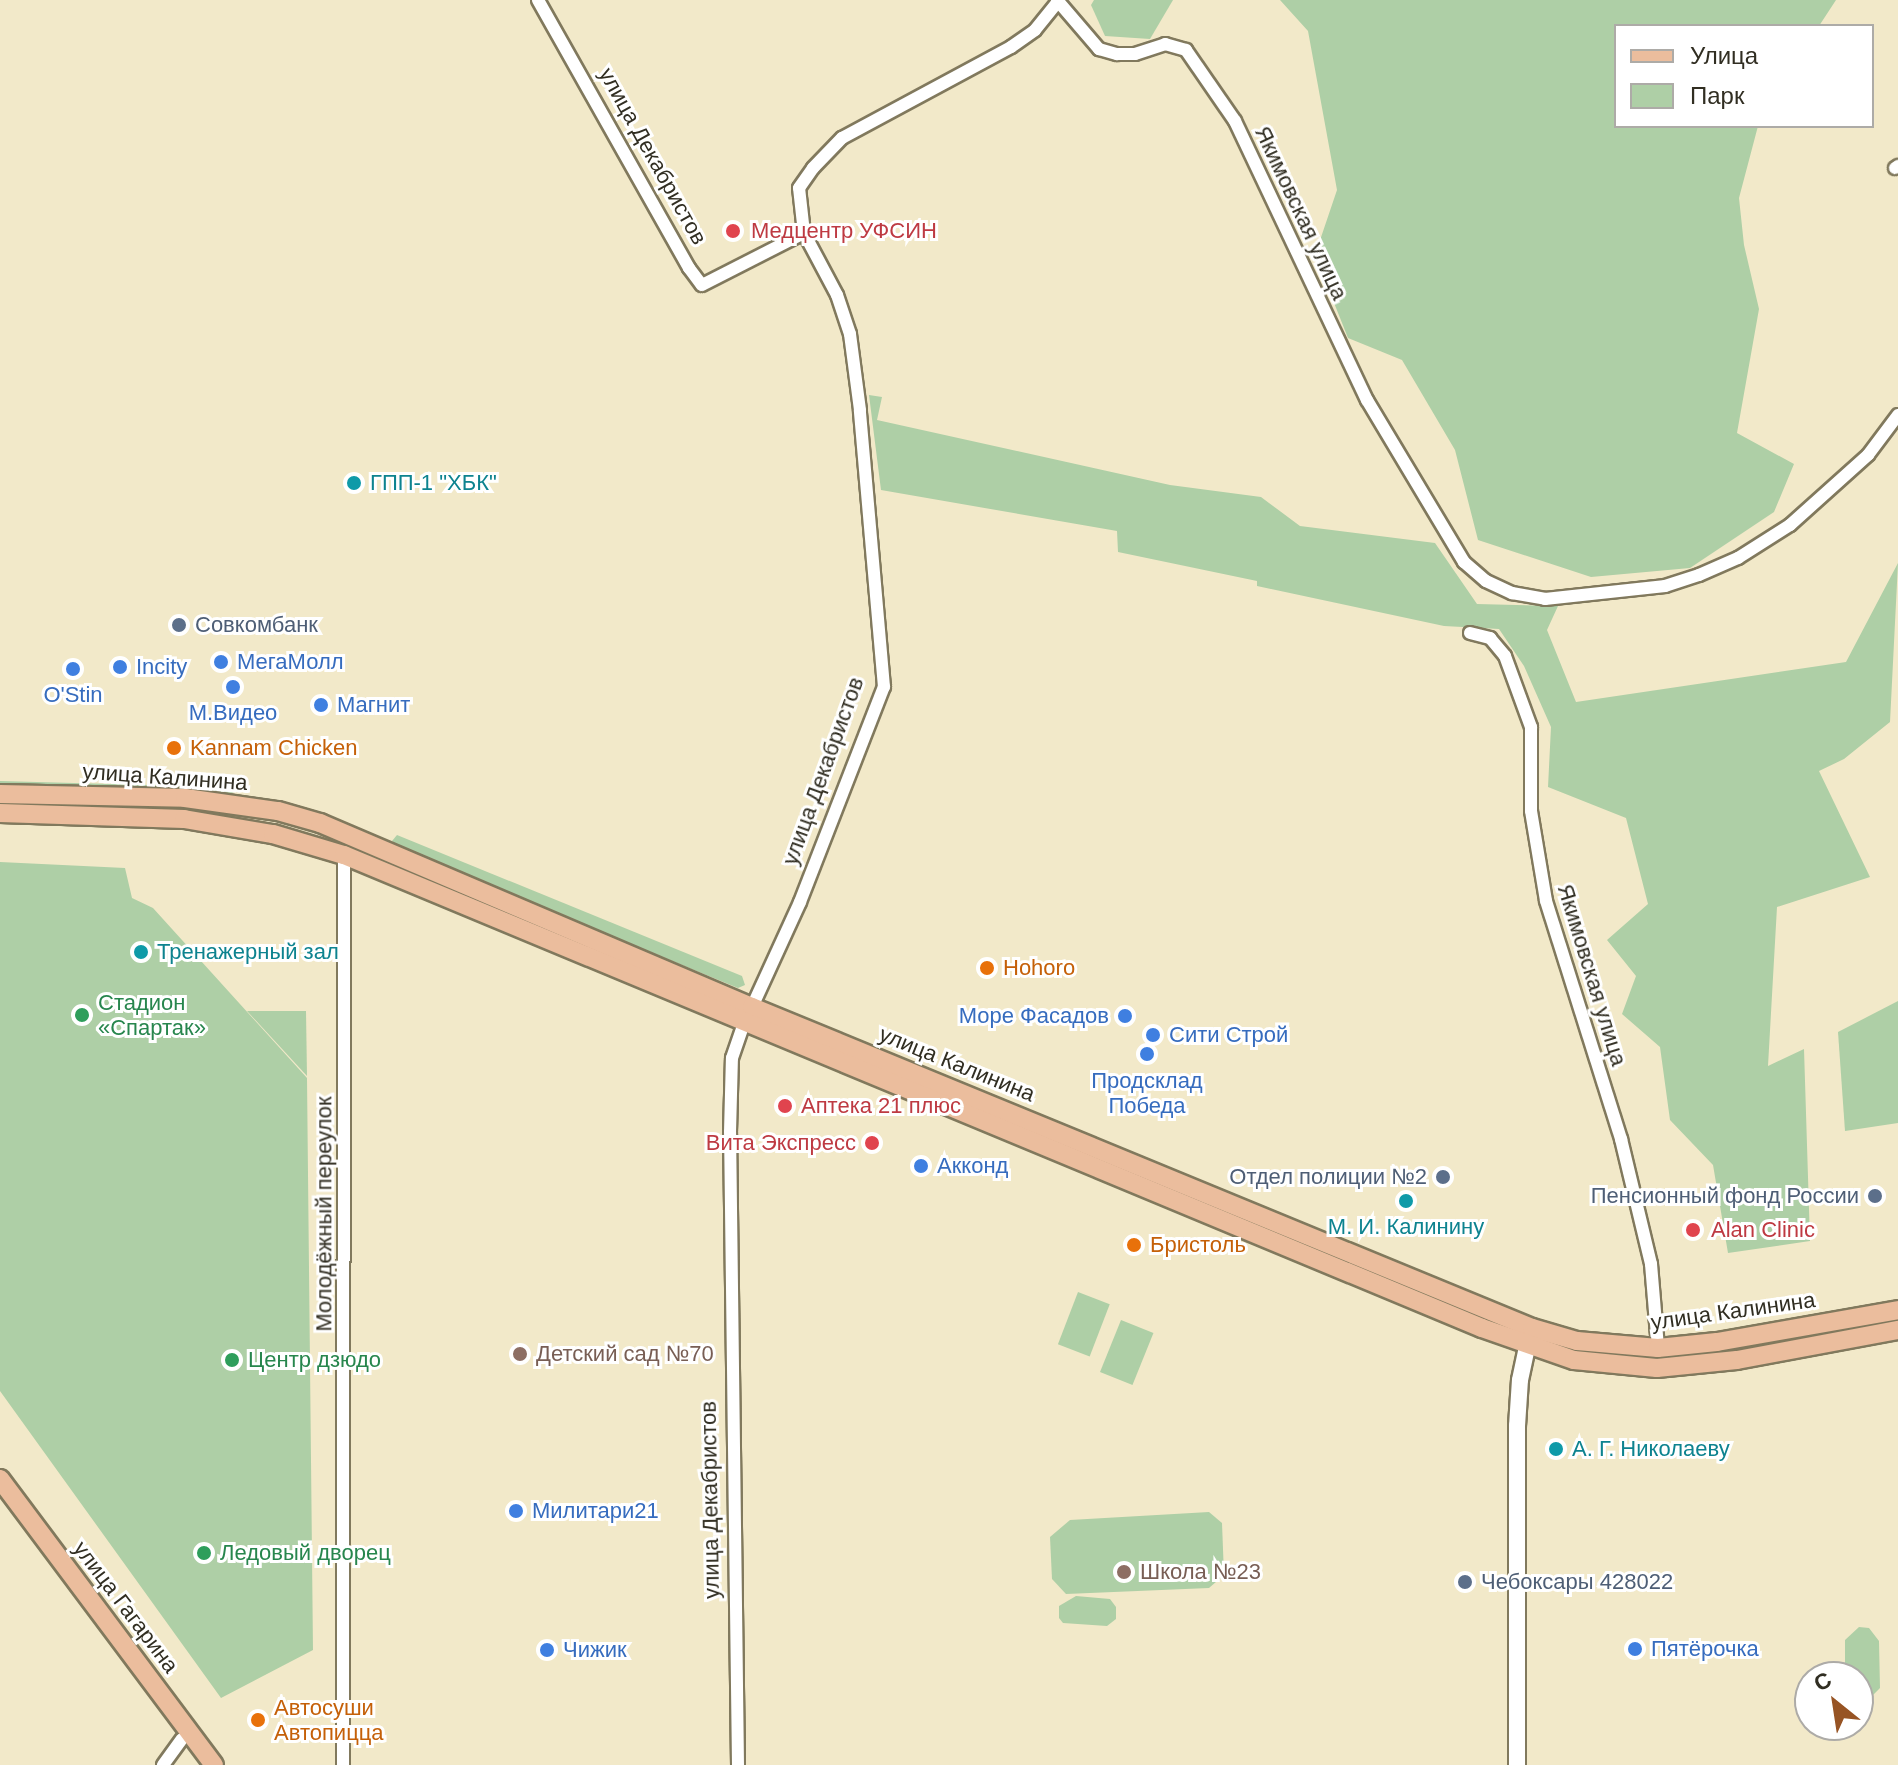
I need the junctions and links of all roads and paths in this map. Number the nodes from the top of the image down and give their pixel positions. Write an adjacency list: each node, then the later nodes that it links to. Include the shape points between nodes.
1 (538, 0): 3 (street, улица Декабристов, via 702,285)
2 (1057, 2): 3 (street, via 1035,30 1011,47 866,123 828,150 799,188); 4 (street, Якимовская улица, via 1099,49 1135,54 1165,44 1186,50 1235,121 1367,400 1464,562 1486,581 1545,599 1665,586 1738,558 1790,525 1868,455)
3 (804, 233): 9 (street, улица Декабристов, via 846,318 860,410 884,687 800,902)
4 (1898, 415)
5 (1470, 633): 13 (street, Якимовская улица, via 1490,638 1505,656 1531,727 1531,811 1546,901 1621,1139 1651,1264)
6 (0, 794): 9 (main road, улица Калинина, via 185,798 278,811 375,844)
7 (0, 813): 8 (main road, улица Калинина, via 184,819 273,834)
8 (344, 855): 9 (main road, улица Калинина); 21 (street, Молодёжный переулок)
9 (748, 1015): 12 (main road, улица Калинина); 22 (street, улица Декабристов, via 732,1058 730,1132)
10 (1898, 1310): 13 (main road, улица Калинина)
11 (1898, 1330): 12 (main road, улица Калинина, via 1737,1360 1657,1368 1574,1360)
12 (1530, 1337): 13 (main road, улица Калинина); 23 (street, via 1517,1426)
13 (1658, 1348)
14 (0, 1479): 16 (main road, улица Гагарина)
15 (0, 1499): 16 (main road, улица Гагарина)
16 (40, 1543): 17 (main road, улица Гагарина); 20 (main road, улица Гагарина)
17 (182, 1739): 18 (street); 19 (main road, улица Гагарина)
18 (163, 1765)
19 (199, 1765)
20 (214, 1765)
21 (343, 1765)
22 (738, 1765)
23 (1517, 1765)

